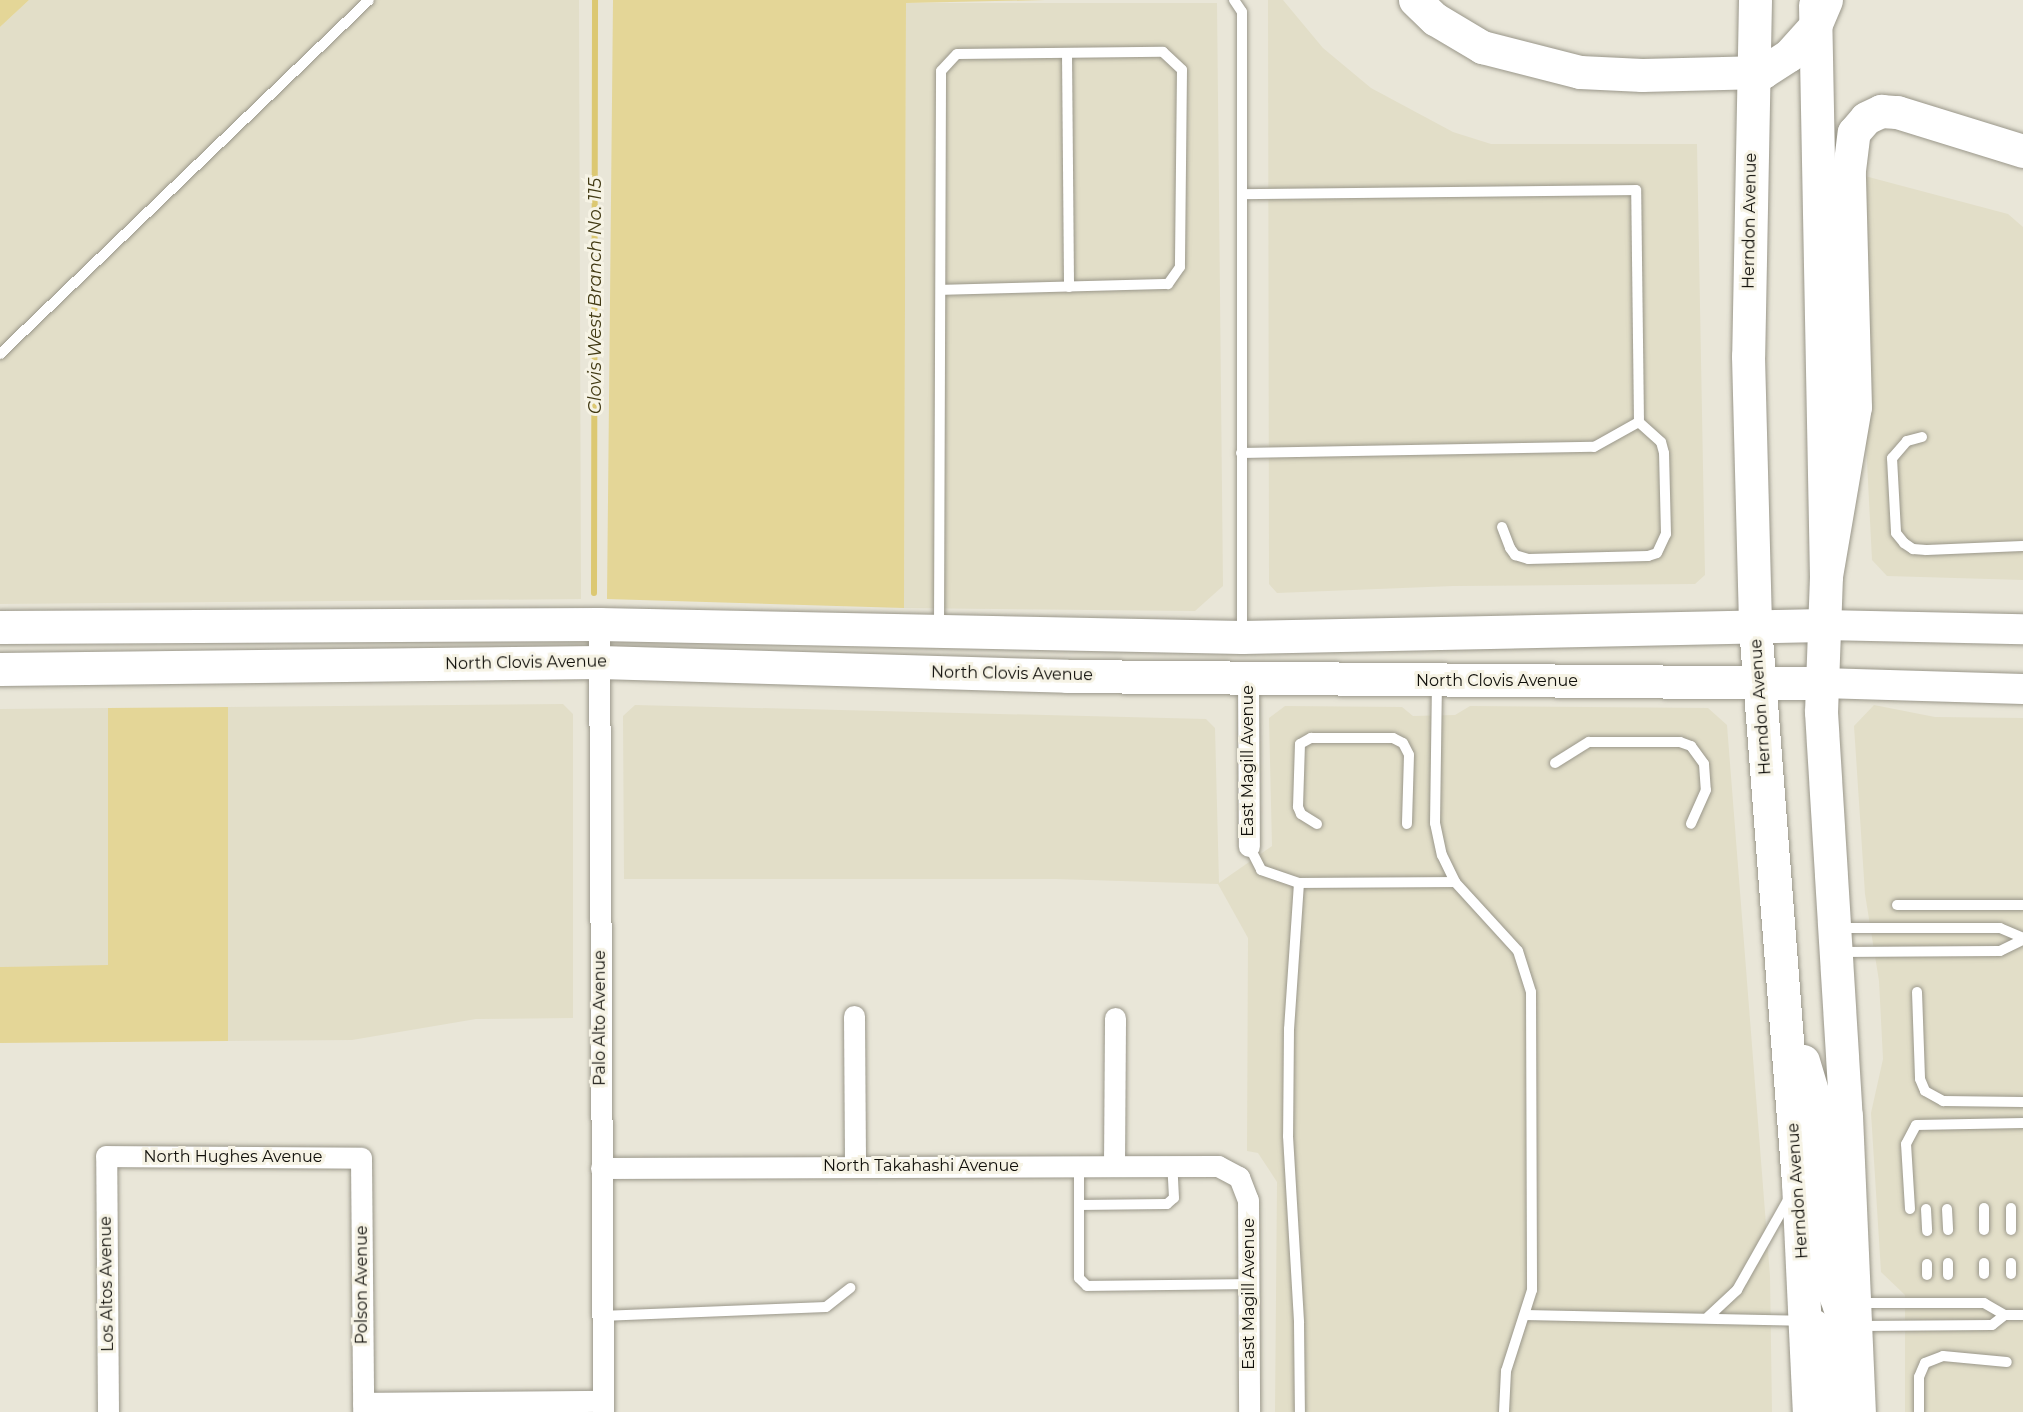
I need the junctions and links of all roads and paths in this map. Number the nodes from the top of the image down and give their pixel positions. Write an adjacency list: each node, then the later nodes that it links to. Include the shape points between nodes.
1 (369, 0): 12 (lane)
2 (1234, 0): 9 (lane, via 1242,12)
3 (1415, 0): 7 (main road, via 1435,19 1482,47 1580,72)
4 (1755, 0): 7 (main road, Herndon Avenue)
5 (1818, 8): 7 (main road, via 1789,55); 18 (main road)
6 (1067, 53): 10 (lane); 10 (lane, via 1163,52 1182,70 1180,267 1168,284); 11 (lane, via 957,54 941,71)
7 (1753, 75): 21 (main road, Herndon Avenue, via 1748,356)
8 (2023, 151): 18 (main road, via 1897,112 1881,111 1866,118 1854,132 1849,170 1855,407)
9 (1242, 194): 13 (lane, via 1636,190); 15 (lane)
10 (1069, 287): 11 (lane)
11 (940, 290): 25 (lane)
12 (0, 354)
13 (1639, 422): 15 (lane, via 1594,447); 16 (lane, via 1661,442 1664,453 1666,534 1657,553 1528,559 1515,555)
14 (1922, 437): 17 (lane, via 1907,441 1892,458 1896,533 1904,543 1920,550)
15 (1241, 453): 26 (lane)
16 (1502, 527)
17 (2023, 546)
18 (1826, 576): 20 (main road)
19 (599, 624): 22 (main road); 25 (main road); 27 (street, Palo Alto Avenue)
20 (1824, 625): 21 (main road); 23 (main road); 32 (main road)
21 (1755, 626): 24 (main road); 31 (main road, Herndon Avenue)
22 (0, 627)
23 (2023, 629)
24 (1491, 630): 26 (main road); 29 (main road, via 1391,651 1269,657 1256,660)
25 (939, 632): 26 (main road)
26 (1242, 637)
27 (600, 662): 28 (main road, North Clovis Avenue); 29 (main road, North Clovis Avenue, via 1067,676); 57 (street, Palo Alto Avenue)
28 (0, 669)
29 (1248, 676): 30 (main road, North Clovis Avenue); 38 (street, East Magill Avenue)
30 (1437, 681): 31 (main road, North Clovis Avenue); 39 (lane, via 1435,823 1442,855)
31 (1760, 681): 32 (main road, North Clovis Avenue); 46 (main road, Herndon Avenue)
32 (1822, 683): 33 (main road, North Clovis Avenue); 44 (main road)
33 (2023, 688)
34 (1555, 763): 37 (lane, via 1589,742 1680,742 1691,746 1704,764 1706,790)
35 (1317, 824): 36 (lane, via 1298,807 1299,744 1311,738 1393,738 1403,743 1409,755)
36 (1407, 824)
37 (1691, 824)
38 (1249, 846): 40 (lane, via 1254,863 1261,870)
39 (1455, 882): 40 (lane); 78 (lane, via 1518,951 1531,992 1533,1263)
40 (1299, 883): 86 (lane, via 1289,1029 1288,1136)
41 (1897, 905): 42 (lane)
42 (2023, 905)
43 (2023, 939): 44 (lane, via 2000,928); 44 (lane, via 2000,951)
44 (1836, 940): 74 (main road)
45 (1917, 992): 49 (lane, via 1920,1079 1925,1091 1935,1099 1956,1102)
46 (1783, 993): 59 (main road, Herndon Avenue); 74 (main road, via 1820,1118 1830,1282 1839,1306)
47 (855, 1016): 55 (street)
48 (1115, 1018): 53 (street)
49 (2023, 1102)
50 (2023, 1123): 63 (lane, via 1916,1125 1906,1144)
51 (106, 1156): 52 (street, North Hughes Avenue); 84 (street, Los Altos Avenue)
52 (360, 1158): 82 (street, Polson Avenue)
53 (1114, 1165): 54 (street, North Takahashi Avenue); 56 (street, North Takahashi Avenue)
54 (1172, 1165): 58 (street, North Takahashi Avenue, via 1218,1166); 60 (lane, via 1173,1198 1167,1204)
55 (855, 1166): 56 (street, North Takahashi Avenue); 57 (street, North Takahashi Avenue)
56 (1079, 1166): 60 (lane)
57 (601, 1168): 77 (street, Palo Alto Avenue)
58 (1239, 1177): 72 (street, East Magill Avenue, via 1248,1200)
59 (1798, 1182): 79 (lane, via 1737,1290); 80 (main road, Herndon Avenue)
60 (1079, 1205): 72 (lane, via 1079,1278 1087,1286)
61 (1984, 1208): 67 (lane)
62 (2011, 1208): 68 (lane)
63 (1910, 1209)
64 (1926, 1209): 69 (lane)
65 (1947, 1209): 66 (lane)
66 (1948, 1230)
67 (1984, 1230)
68 (2011, 1230)
69 (1927, 1231)
70 (2012, 1263): 71 (lane)
71 (2012, 1274)
72 (1250, 1284): 85 (street, East Magill Avenue)
73 (850, 1288): 77 (lane, via 826,1306)
74 (1856, 1314): 75 (lane, via 1984,1304); 75 (lane, via 1992,1325); 90 (main road)
75 (2005, 1315): 76 (lane)
76 (2023, 1315)
77 (601, 1316): 83 (street, Palo Alto Avenue)
78 (1526, 1316): 79 (lane); 87 (lane, via 1506,1371)
79 (1708, 1317): 80 (lane, via 1726,1322)
80 (1806, 1321): 88 (main road, Herndon Avenue); 89 (main road, via 1825,1333 1832,1344)
81 (2007, 1362): 91 (lane, via 1943,1356 1925,1363 1919,1377)
82 (363, 1407): 83 (street)
83 (602, 1407)
84 (108, 1412)
85 (1249, 1412)
86 (1300, 1412)
87 (1504, 1412)
88 (1809, 1412)
89 (1836, 1412)
90 (1859, 1412)
91 (1919, 1412)

